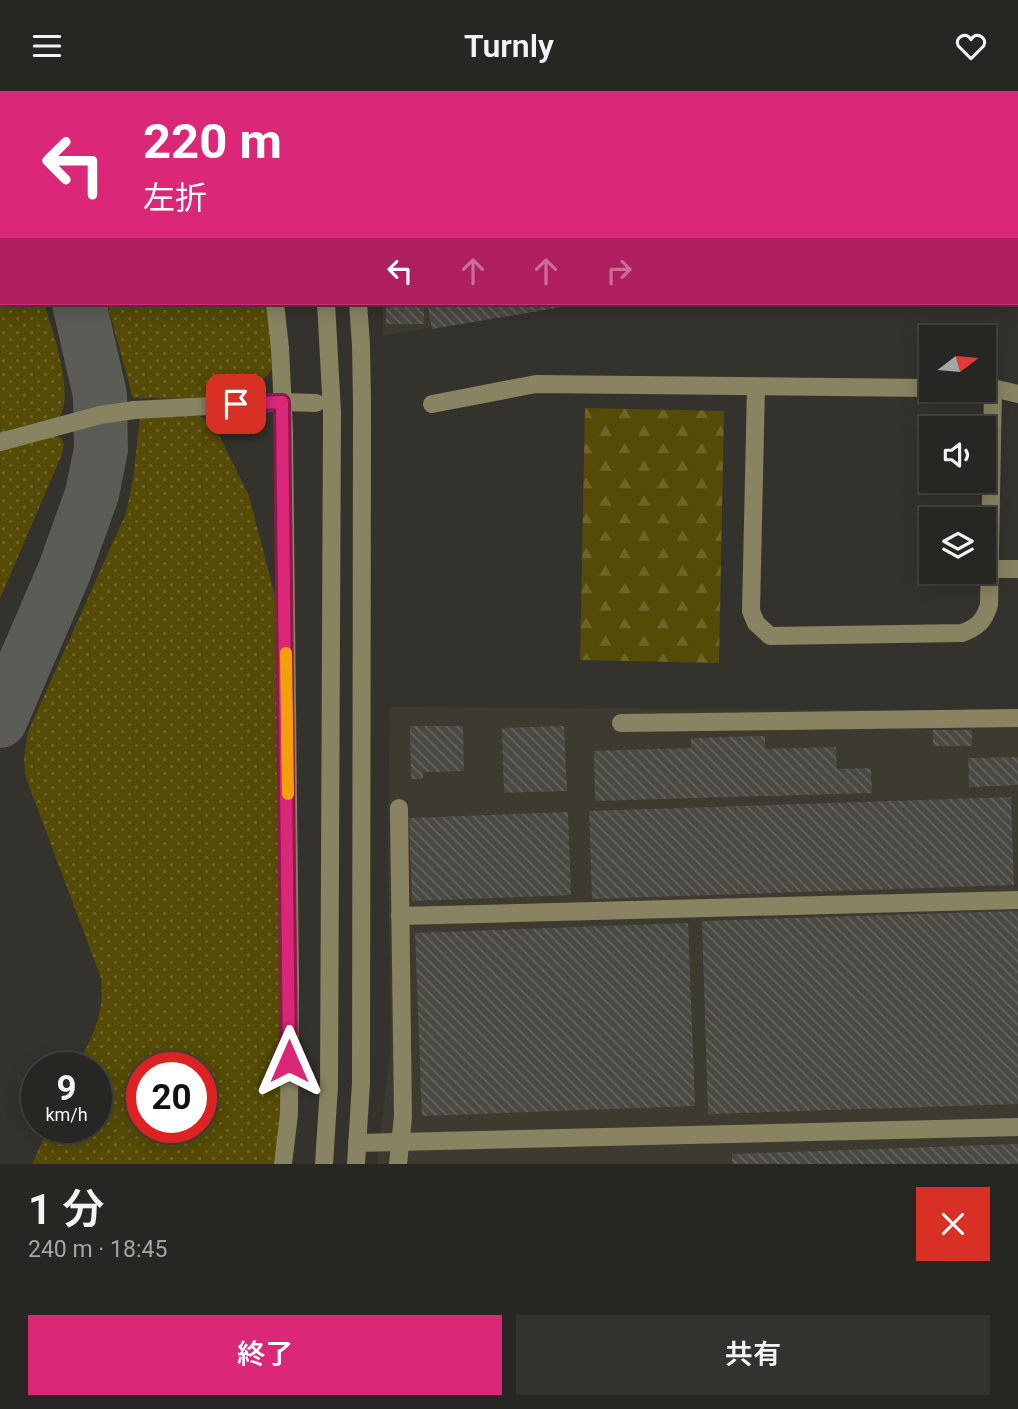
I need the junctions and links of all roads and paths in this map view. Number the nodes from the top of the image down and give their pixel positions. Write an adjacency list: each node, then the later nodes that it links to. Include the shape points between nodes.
1 (275, 305): 8 (street)
2 (326, 305): 26 (street, via 332,439 329,1086)
3 (358, 305): 23 (street, via 362,474 361,1083)
4 (756, 387): 5 (street); 11 (street, via 536,384); 16 (street, via 751,611 770,636 962,633 985,618)
5 (919, 388)
6 (996, 390): 7 (street)
7 (1018, 394)
8 (282, 402): 9 (street); 12 (street, via 122,411); 25 (street, via 290,981 289,1114)
9 (316, 403)
10 (988, 403): 13 (street)
11 (432, 404)
12 (0, 442)
13 (989, 507)
14 (996, 569): 15 (street)
15 (1018, 569)
16 (990, 584)
17 (1018, 719): 18 (street)
18 (621, 723)
19 (398, 808): 21 (street)
20 (1018, 900): 21 (street)
21 (400, 916): 24 (street)
22 (1018, 1127): 24 (street)
23 (357, 1143): 24 (street); 27 (street)
24 (401, 1143): 28 (street)
25 (283, 1164)
26 (324, 1164)
27 (356, 1164)
28 (398, 1164)

